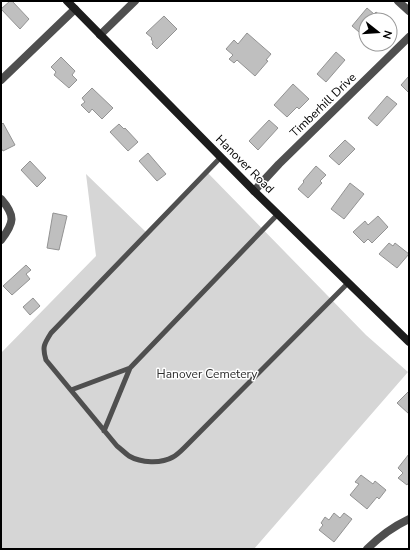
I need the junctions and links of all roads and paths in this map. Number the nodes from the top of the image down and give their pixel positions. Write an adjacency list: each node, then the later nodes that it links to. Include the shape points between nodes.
1 (67, 1): 4 (street, Hanover Road)
2 (135, 1): 6 (street)
3 (398, 1): 5 (street)
4 (74, 9): 6 (street, Hanover Road); 8 (street)
5 (409, 10)
6 (100, 35): 9 (street, Hanover Road)
7 (409, 37): 10 (street, Timberhill Drive)
8 (1, 80)
9 (220, 156): 10 (street, Hanover Road); 17 (lane, via 45,342 46,360)
10 (254, 191): 12 (street, Hanover Road)
11 (1, 199): 13 (street, via 12,218 8,231)
12 (278, 214): 14 (street, Hanover Road); 16 (lane)
13 (1, 240)
14 (348, 283): 15 (street, Hanover Road); 18 (lane, via 185,447 172,457 153,462 143,461 130,456)
15 (409, 342)
16 (130, 368): 17 (lane); 18 (lane)
17 (71, 390): 18 (lane)
18 (104, 431)
19 (409, 519): 20 (street, via 387,531)
20 (367, 549)

